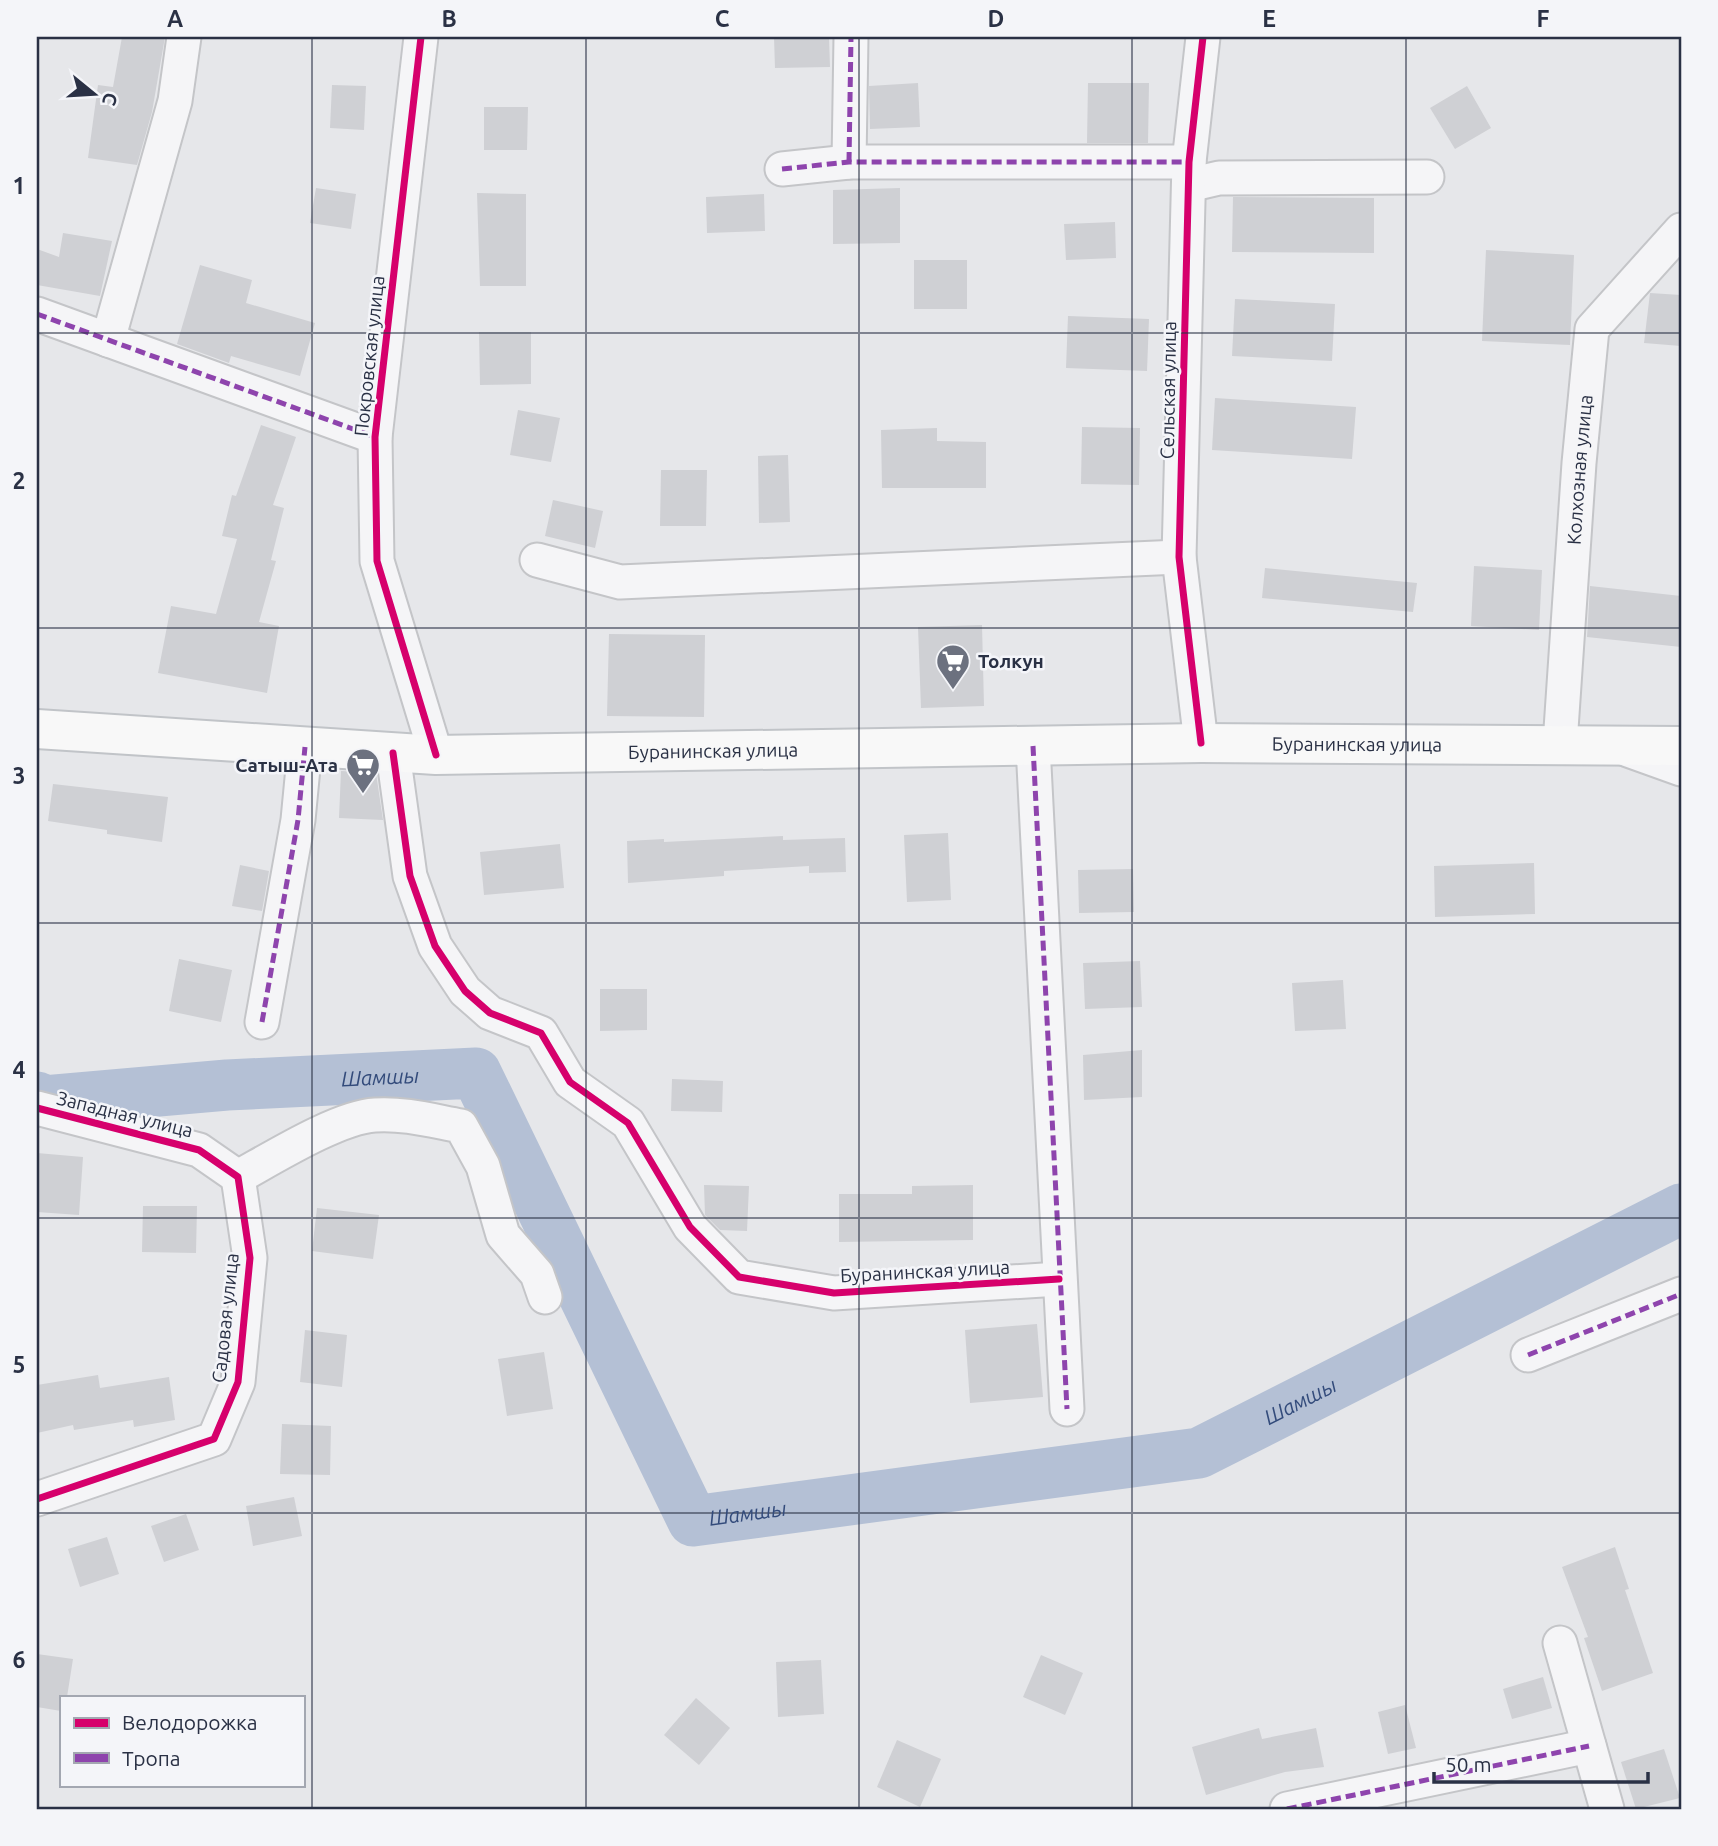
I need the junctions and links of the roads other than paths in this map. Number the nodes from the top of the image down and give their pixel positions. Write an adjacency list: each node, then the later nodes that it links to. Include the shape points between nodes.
1 (184, 37): 11 (street, via 175,101)
2 (421, 37): 12 (street, Покровская улица)
3 (851, 37): 5 (street)
4 (1203, 37): 7 (street, Сельская улица)
5 (849, 162): 6 (street); 7 (street)
6 (782, 169)
7 (1189, 173): 8 (street, via 1219,178); 13 (street, Сельская улица)
8 (1427, 177)
9 (1681, 230): 17 (street, Колхозная улица, via 1592,329)
10 (37, 314): 11 (street)
11 (108, 340): 12 (street)
12 (375, 437): 23 (street, Покровская улица, via 377,561)
13 (1179, 557): 14 (street, via 620,582); 16 (street, Сельская улица)
14 (537, 560)
15 (37, 729): 21 (main road, Буранинская улица)
16 (1202, 743): 17 (main road, Буранинская улица); 19 (main road, Буранинская улица)
17 (1560, 744): 18 (main road, Буранинская улица)
18 (1613, 744): 20 (main road, Буранинская улица); 24 (street)
19 (1033, 746): 23 (main road, Буранинская улица); 28 (street)
20 (1681, 746)
21 (305, 747): 22 (main road, Буранинская улица); 25 (street, via 298,820)
22 (393, 753): 23 (main road, Буранинская улица); 28 (street, Буранинская улица, via 410,876 435,946 465,991 490,1013 541,1033 570,1082 628,1123 690,1227 739,1278 834,1293)
23 (436, 755)
24 (1681, 769)
25 (262, 1022)
26 (37, 1108): 27 (street, Западная улица, via 199,1150)
27 (238, 1177): 30 (street, via 332,1129 373,1115 461,1126 483,1166 503,1235 537,1274); 33 (street, Садовая улица, via 250,1258 238,1382 214,1439)
28 (1059, 1279): 32 (street)
29 (1681, 1294): 31 (street)
30 (545, 1297)
31 (1528, 1355)
32 (1067, 1409)
33 (37, 1499)
34 (1560, 1643): 35 (street)
35 (1588, 1746): 36 (street); 37 (street)
36 (1287, 1809)
37 (1607, 1809)

